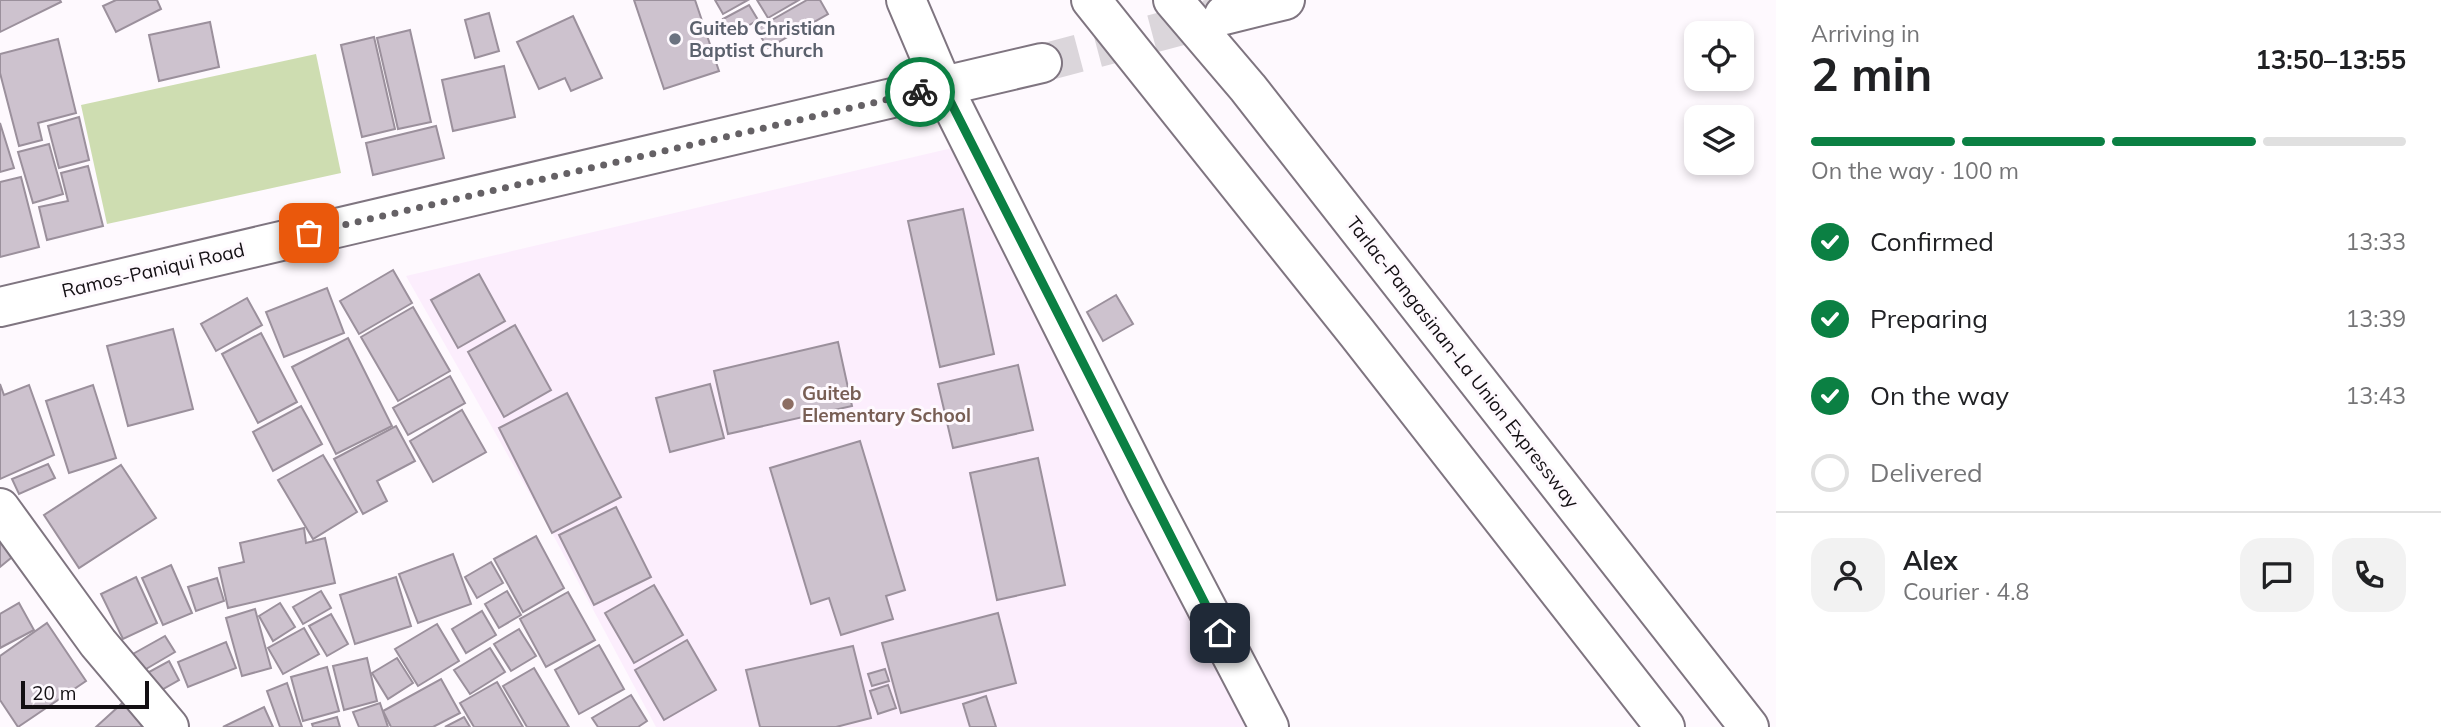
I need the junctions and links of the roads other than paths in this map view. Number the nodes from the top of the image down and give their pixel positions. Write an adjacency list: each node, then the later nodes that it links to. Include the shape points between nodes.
1 (906, 0): 7 (main road)
2 (1091, 0): 12 (main road)
3 (1173, 0): 13 (main road, Tarlac-Pangasinan-La Union Expressway, via 1248,88)
4 (1285, 0): 5 (main road)
5 (1224, 15)
6 (1042, 63): 7 (main road, Ramos-Paniqui Road)
7 (943, 87): 8 (main road, Ramos-Paniqui Road); 11 (main road)
8 (0, 307)
9 (0, 508): 10 (main road, via 98,643)
10 (169, 727)
11 (1269, 727)
12 (1665, 727)
13 (1749, 727)

